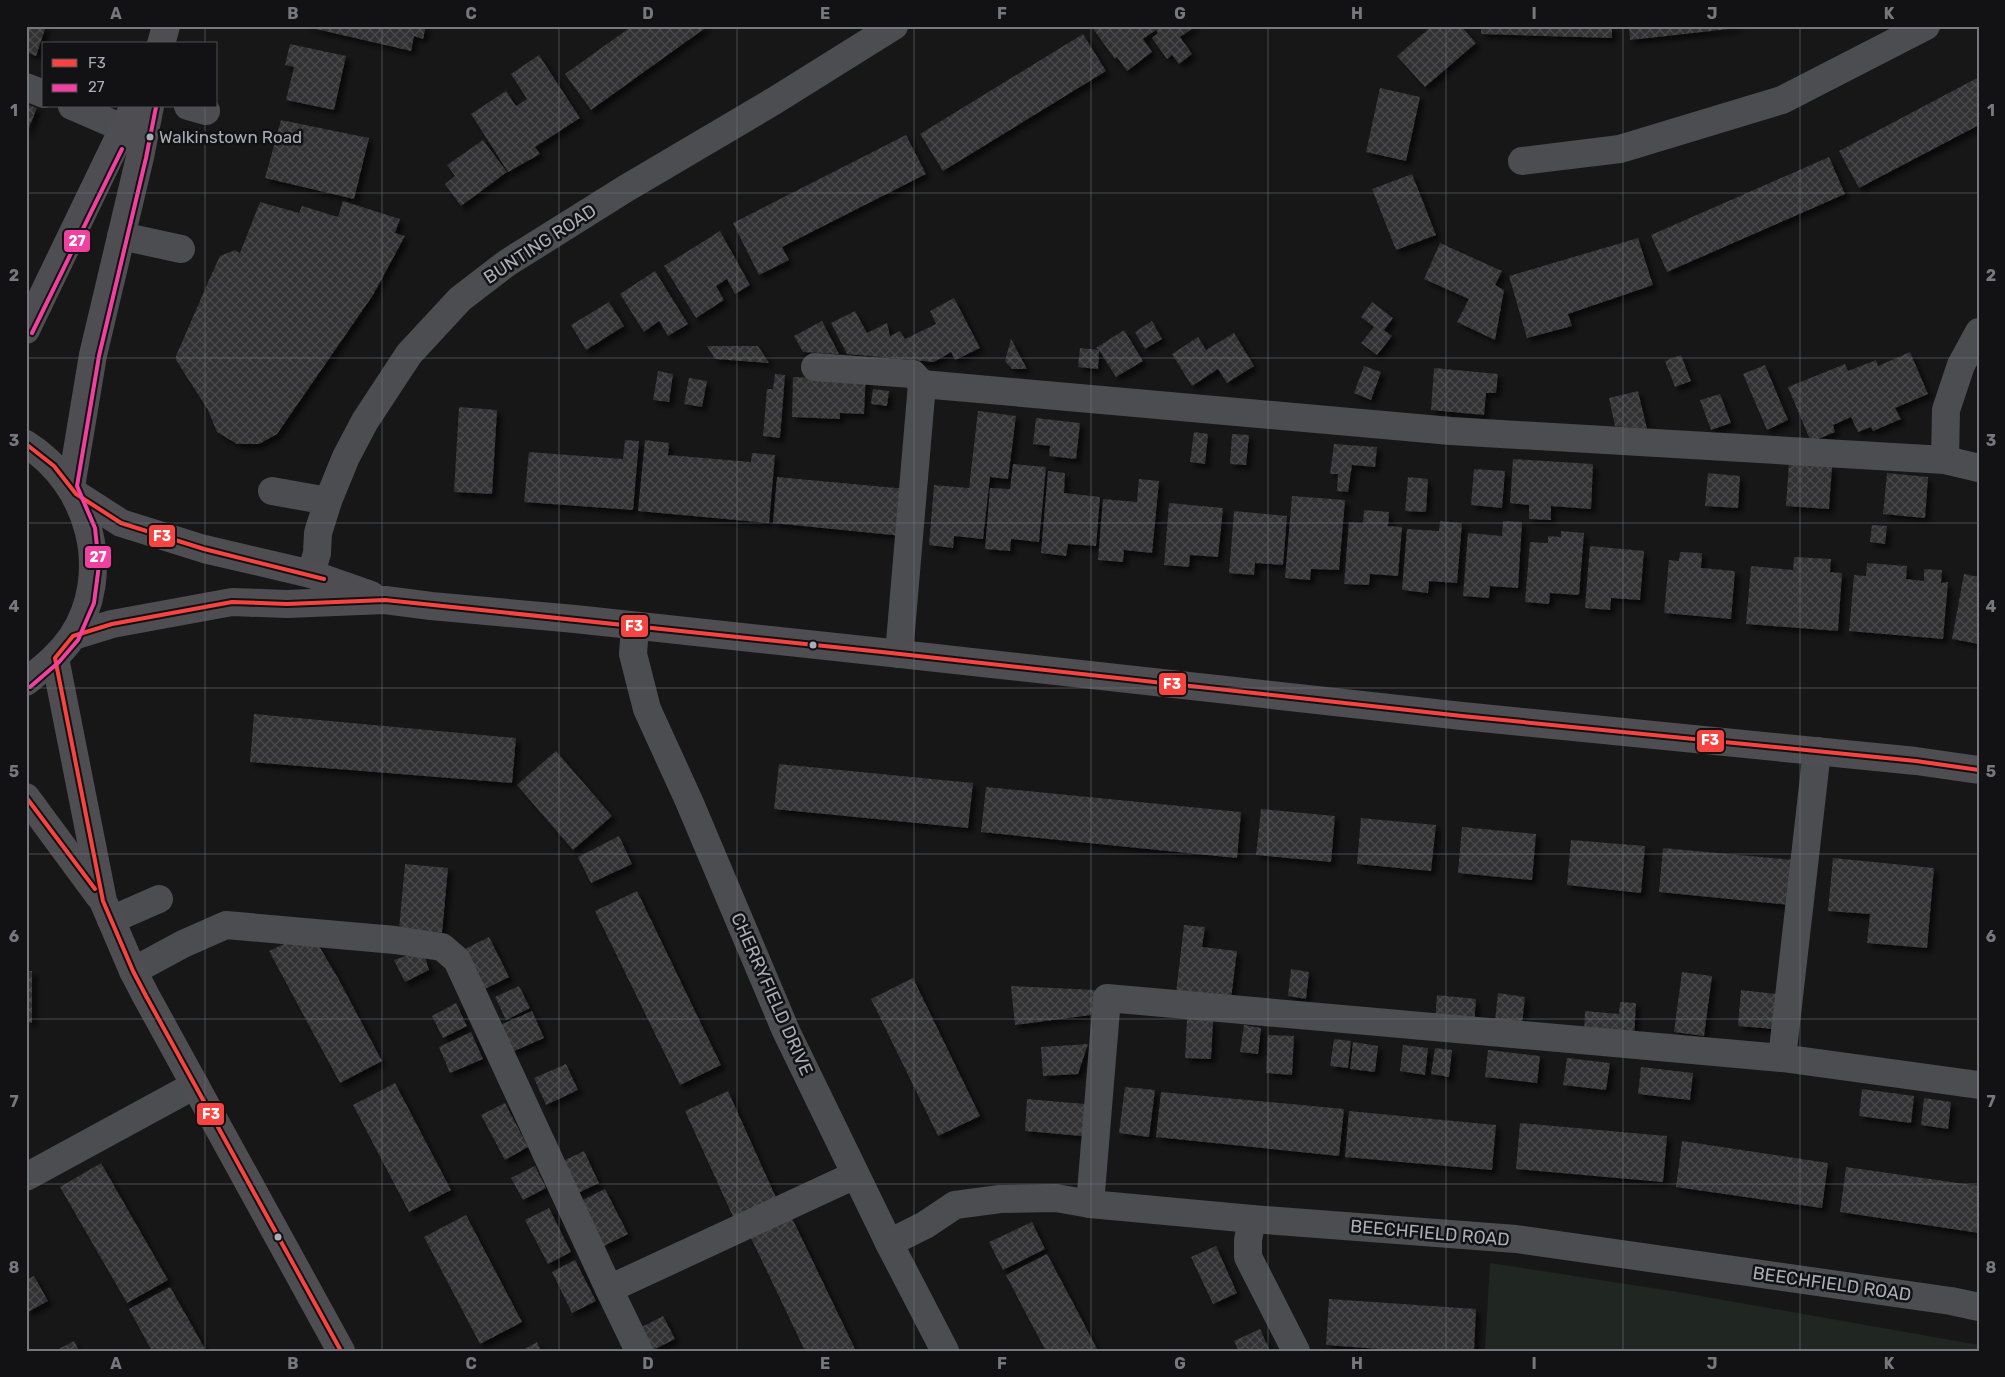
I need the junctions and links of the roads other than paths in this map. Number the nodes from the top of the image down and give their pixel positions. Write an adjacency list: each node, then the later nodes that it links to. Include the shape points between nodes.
1 (166, 26): 4 (main road)
2 (894, 26): 22 (street, BUNTING ROAD, via 625,188 507,263 460,298 409,354 365,421)
3 (1926, 26): 10 (street, via 1782,100 1620,149)
4 (162, 42)
5 (26, 87): 6 (street)
6 (42, 93)
7 (82, 108): 9 (street)
8 (150, 108): 11 (main road)
9 (129, 118): 13 (main road)
10 (1522, 161)
11 (121, 236): 12 (street); 20 (main road, via 93,355)
12 (181, 249)
13 (26, 330)
14 (1979, 332): 18 (street, via 1960,365 1946,410)
15 (815, 367): 16 (street, via 913,374)
16 (922, 384): 18 (street, via 1452,432); 27 (street)
17 (26, 444): 20 (main road, via 40,452)
18 (1945, 460): 19 (street)
19 (1979, 468)
20 (73, 491): 23 (main road, via 121,523 204,549); 26 (main road, via 89,529 93,565 88,602)
21 (272, 491): 22 (street)
22 (328, 501): 23 (street, BUNTING ROAD)
23 (311, 574): 24 (main road)
24 (384, 600): 25 (main road); 26 (main road, via 287,604 232,602 112,624)
25 (635, 626): 27 (main road); 39 (street, CHERRYFIELD DRIVE, via 633,654 647,709 786,1032)
26 (73, 636): 28 (main road)
27 (899, 654): 30 (main road)
28 (55, 658): 29 (main road); 34 (main road)
29 (26, 682)
30 (1817, 751): 31 (main road); 36 (street)
31 (1979, 770)
32 (26, 797): 34 (main road)
33 (159, 899): 34 (street)
34 (107, 910): 35 (main road)
35 (133, 971): 37 (main road); 44 (street, via 226,925 442,947 457,960)
36 (1782, 1058): 38 (street); 41 (street, via 1107,998)
37 (195, 1085): 40 (street); 46 (main road)
38 (1979, 1085)
39 (855, 1175): 43 (street, CHERRYFIELD DRIVE); 44 (street)
40 (26, 1177)
41 (1090, 1204): 42 (street, BEECHFIELD ROAD); 43 (street, BEECHFIELD ROAD, via 1056,1198 1000,1199 955,1205 925,1225)
42 (1252, 1218): 45 (street, BEECHFIELD ROAD, via 1516,1239); 49 (street, via 1248,1257)
43 (888, 1243): 48 (street, CHERRYFIELD DRIVE)
44 (609, 1288): 47 (street)
45 (1979, 1307)
46 (341, 1351)
47 (639, 1351)
48 (945, 1351)
49 (1296, 1351)

